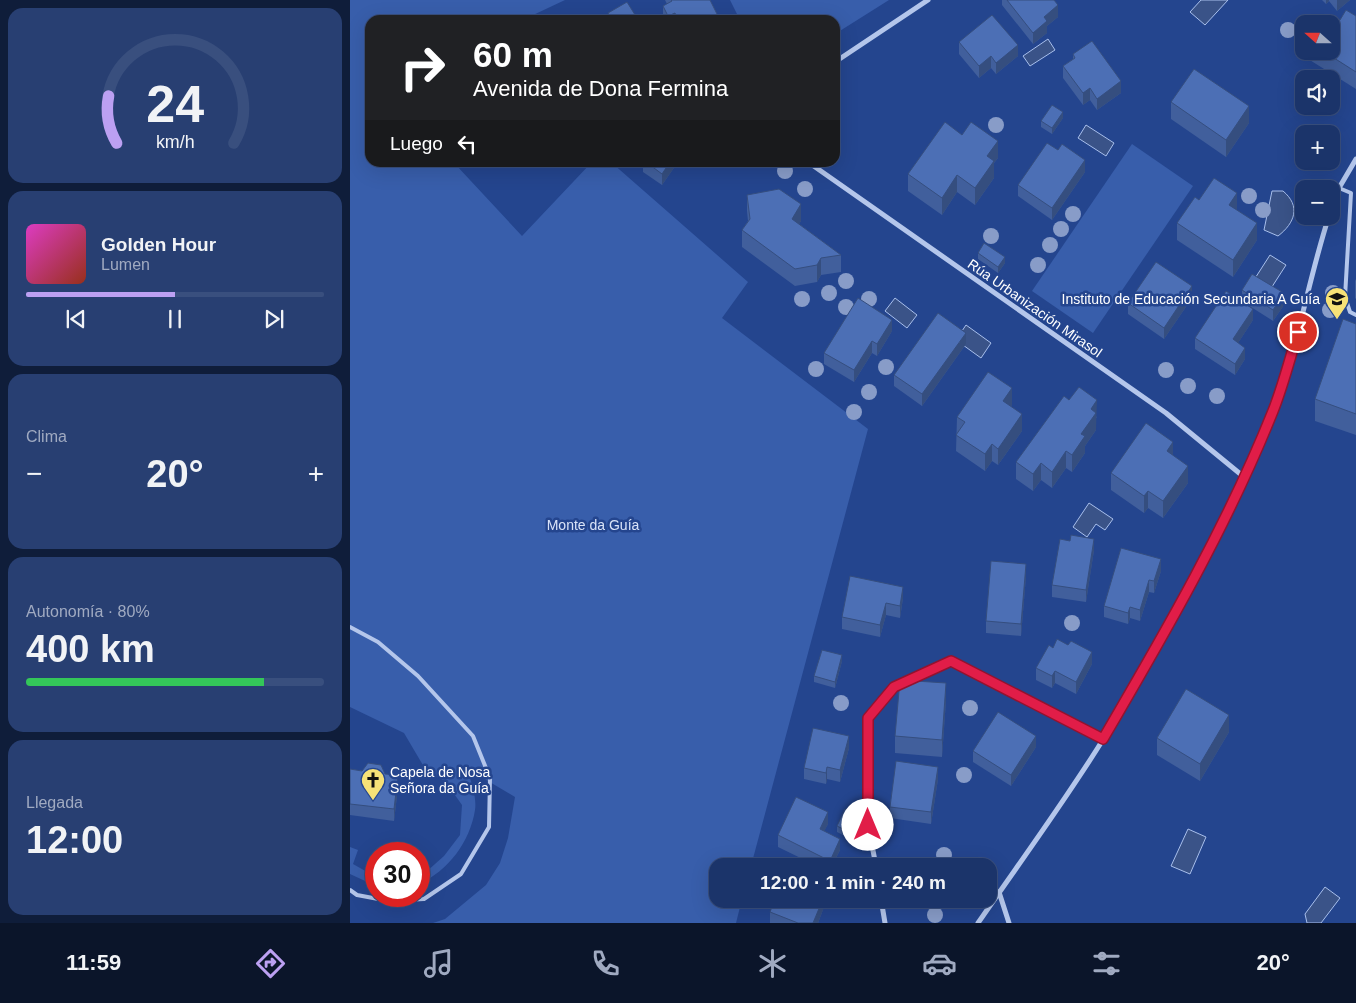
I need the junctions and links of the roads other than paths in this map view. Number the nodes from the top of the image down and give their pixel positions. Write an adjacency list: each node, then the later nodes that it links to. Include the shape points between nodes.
1 (928, 0): 2 (street)
2 (840, 59)
3 (1356, 159): 5 (street)
4 (815, 167): 9 (street, Rúa Urbanización Mirasol, via 1166,413)
5 (1340, 186)
6 (1340, 188): 8 (lane, via 1351,193 1345,297 1350,312)
7 (1327, 225): 9 (street, via 1274,410)
8 (1356, 315)
9 (1244, 477): 11 (street, via 1191,584)
10 (350, 626): 13 (lane, via 378,642 418,676 473,736 490,778 489,827 461,874 424,899 389,901 357,895)
11 (1103, 739): 12 (street, via 951,661 894,687 868,718 868,825); 14 (street)
12 (874, 858)
13 (350, 890)
14 (999, 892): 17 (street); 18 (street)
15 (882, 908): 16 (street)
16 (885, 923)
17 (978, 923)
18 (1009, 923)

